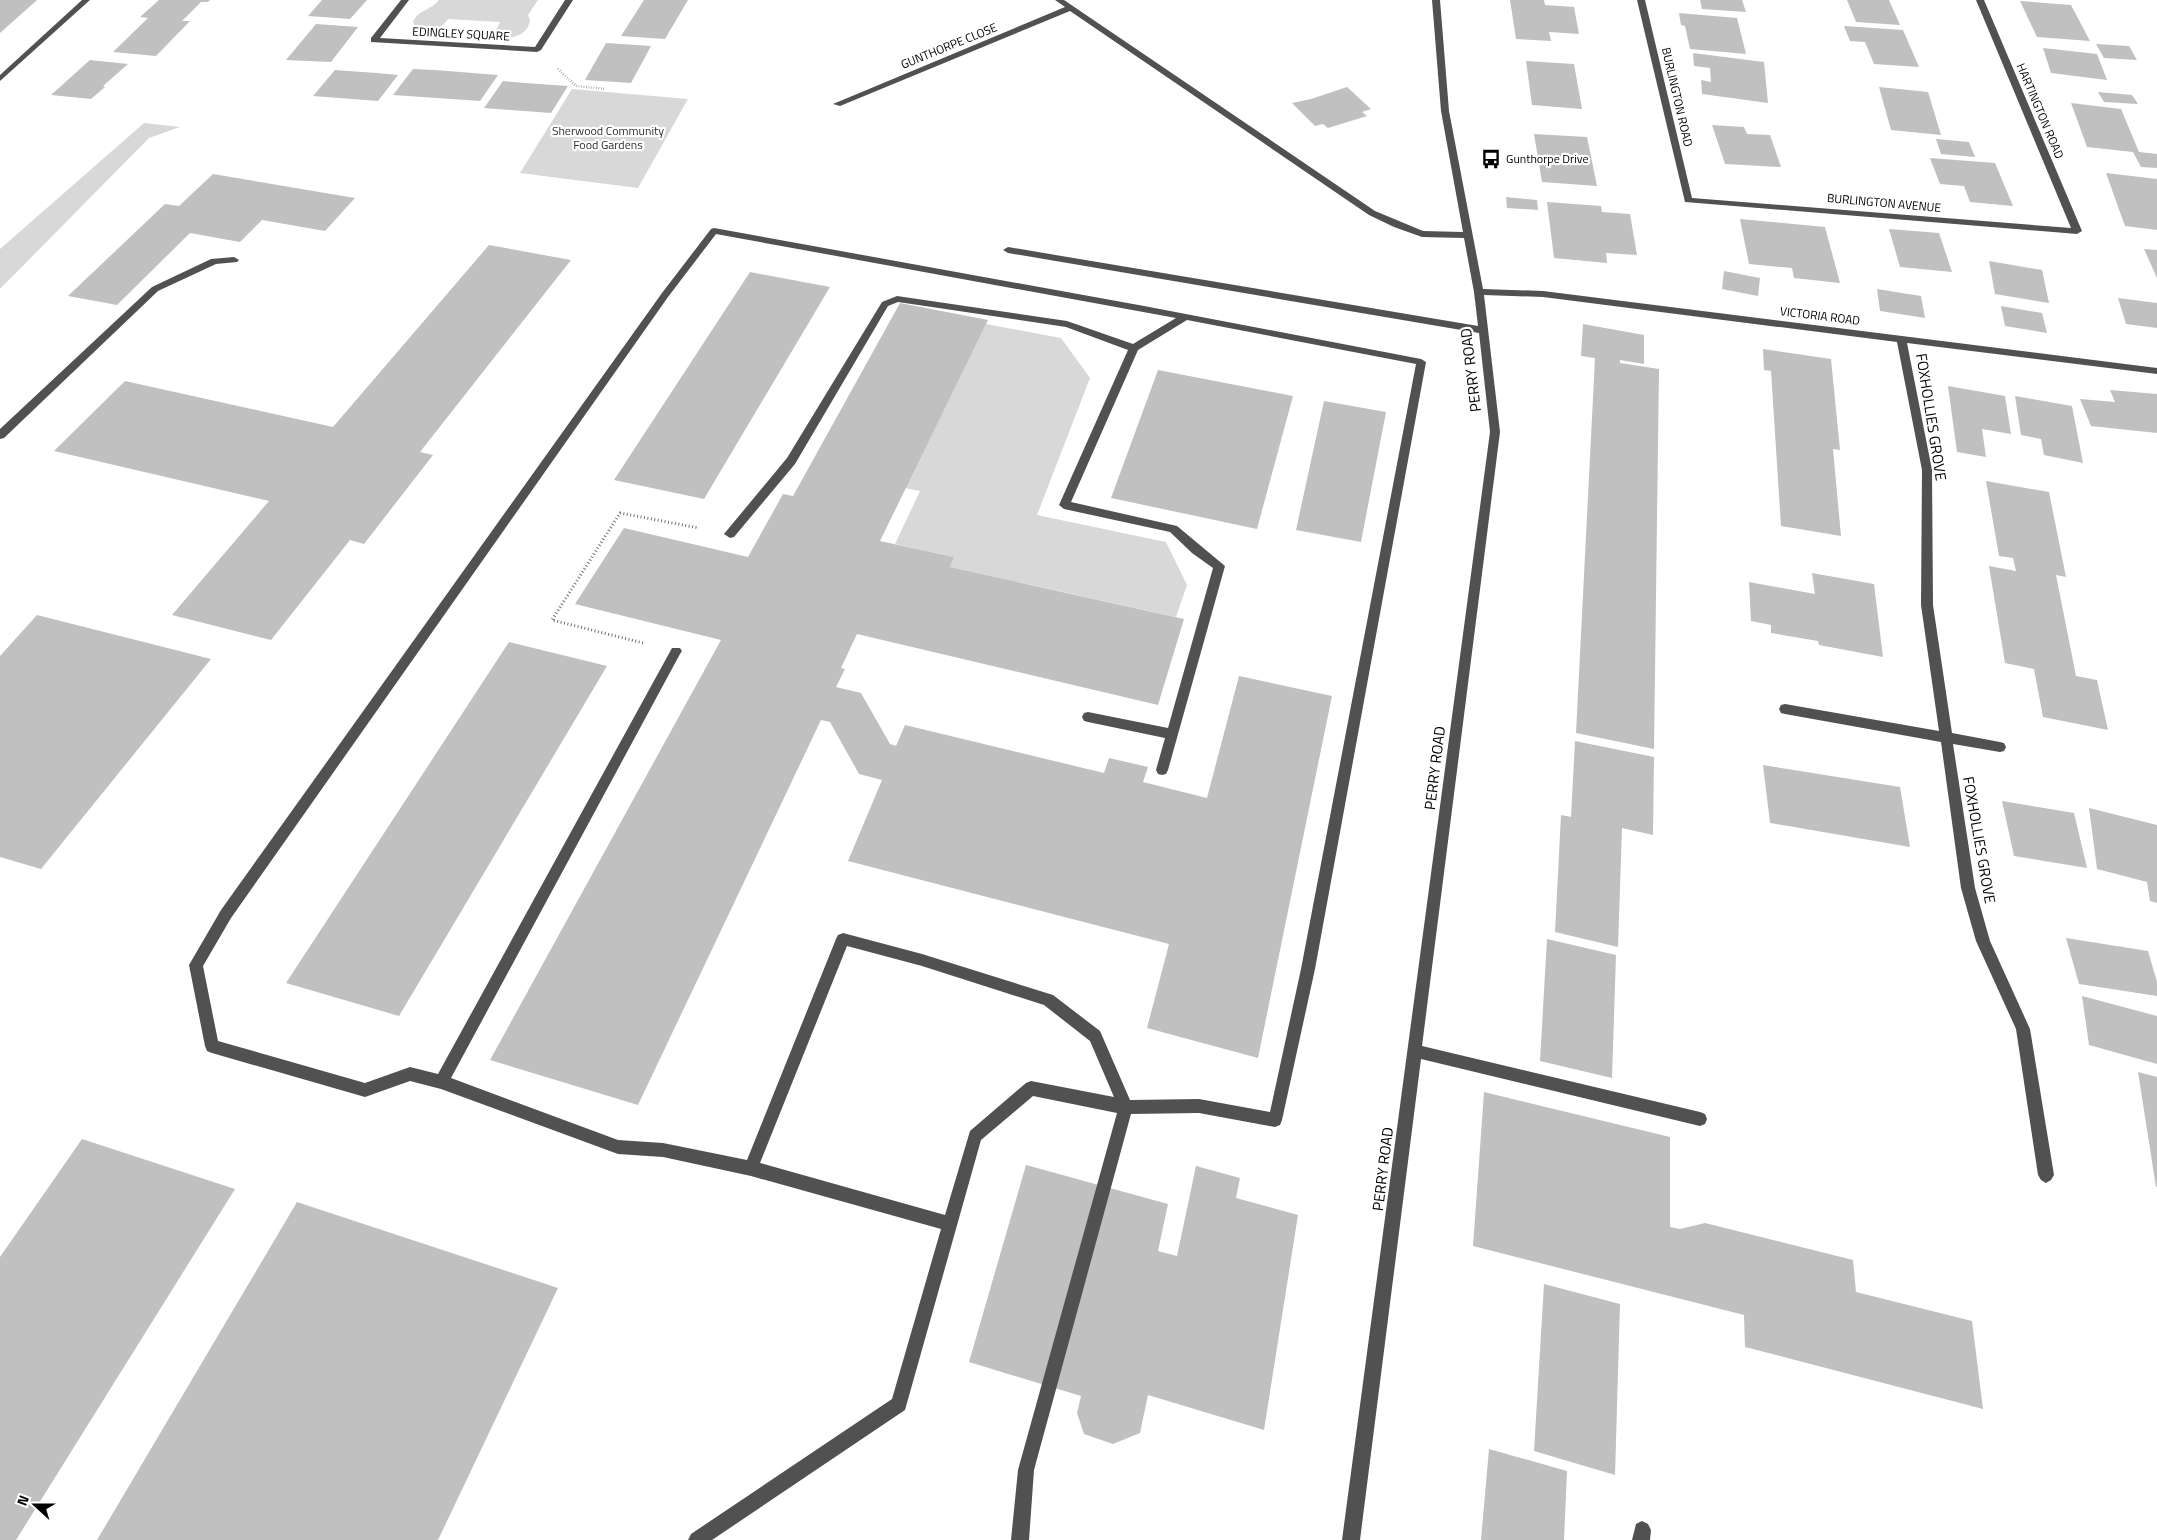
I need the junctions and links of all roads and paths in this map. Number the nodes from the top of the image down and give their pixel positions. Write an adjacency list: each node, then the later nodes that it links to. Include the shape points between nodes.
1 (86, 0): 10 (street)
2 (404, 0): 9 (street, EDINGLEY SQUARE, via 374,40)
3 (569, 0): 9 (street)
4 (1059, 0): 8 (street)
5 (1436, 0): 15 (street, PERRY ROAD, via 1445,111)
6 (1642, 0): 13 (street, BURLINGTON ROAD)
7 (1980, 0): 14 (street, HARTINGTON ROAD)
8 (1070, 8): 12 (street, GUNTHORPE CLOSE); 15 (street, via 1372,213 1422,234)
9 (538, 50): 11 (path, via 576,86)
10 (0, 79)
11 (606, 88)
12 (837, 104)
13 (1688, 200): 14 (street, BURLINGTON AVENUE)
14 (2078, 232)
15 (1468, 235): 18 (street, PERRY ROAD)
16 (1008, 250): 20 (street)
17 (234, 260): 24 (street, via 214,261 155,289)
18 (1479, 292): 20 (street, PERRY ROAD); 21 (street, VICTORIA ROAD, via 1543,294)
19 (1185, 317): 22 (street); 34 (street, via 714,231 664,295 226,914 196,965 212,1046 365,1090 410,1074); 35 (street, via 1420,362 1310,960 1275,1120 1199,1106)
20 (1483, 330): 33 (street, PERRY ROAD, via 1495,432)
21 (1902, 339): 23 (street, VICTORIA ROAD); 30 (street, FOXHOLLIES GROVE, via 1927,470 1927,605)
22 (1134, 348): 25 (street, via 1067,324 897,299 885,304 791,461); 29 (street, via 1064,505 1173,529 1219,566)
23 (2157, 372)
24 (0, 436)
25 (730, 534): 26 (path, via 620,513 552,620)
26 (676, 651): 34 (street)
27 (1785, 709): 30 (street)
28 (1088, 717): 29 (street)
29 (1172, 734): 32 (street)
30 (1946, 739): 31 (street); 38 (street, FOXHOLLIES GROVE, via 1968,888 1983,941 2023,1029)
31 (2000, 748)
32 (1162, 770)
33 (1414, 1051): 36 (street); 42 (street, PERRY ROAD)
34 (441, 1082): 37 (street, via 618,1147 663,1150)
35 (1126, 1107): 37 (street, via 1094,1036 1048,1000 843,939); 39 (street, via 1031,1088 975,1136); 41 (street, via 1026,1470)
36 (1700, 1119)
37 (751, 1168): 39 (street)
38 (2046, 1175)
39 (950, 1224): 40 (street, via 899,1404)
40 (697, 1540)
41 (1020, 1540)
42 (1351, 1540)

